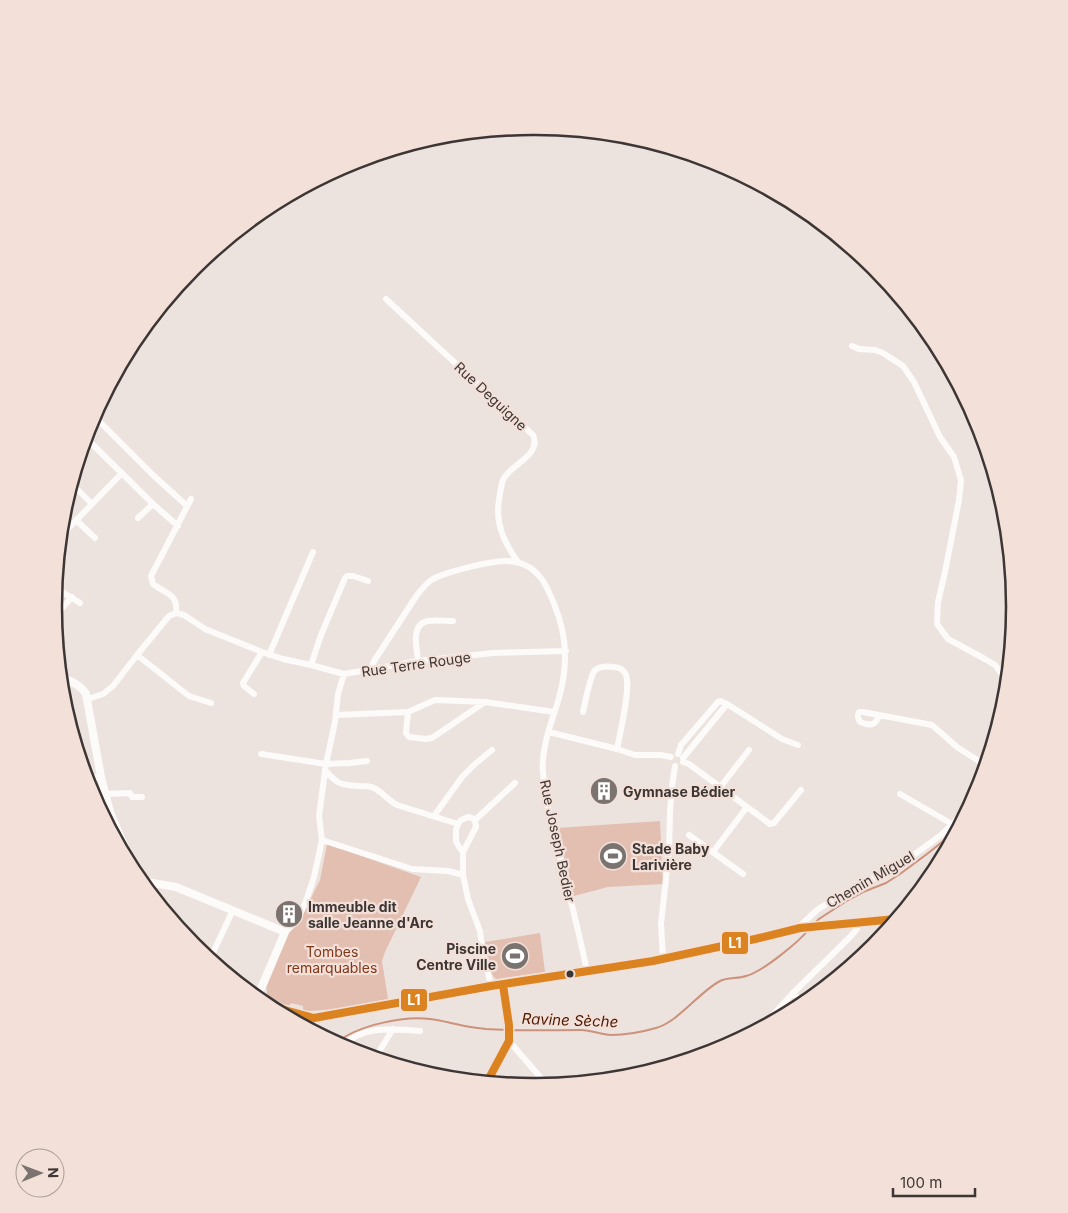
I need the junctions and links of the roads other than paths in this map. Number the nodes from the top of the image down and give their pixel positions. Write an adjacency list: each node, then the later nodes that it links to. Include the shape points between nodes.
1 (386, 299): 17 (street, Rue Deguigne, via 533,435 535,446 503,480 497,511 500,530)
2 (852, 346): 31 (street, via 883,352 903,366 954,457 961,480 938,602 938,624 948,639 995,665)
3 (100, 422): 10 (street)
4 (92, 444): 5 (street)
5 (122, 473): 8 (street); 9 (street)
6 (78, 490): 8 (street)
7 (191, 499): 10 (street)
8 (92, 504): 12 (street)
9 (153, 504): 11 (street); 14 (street)
10 (188, 506): 14 (street)
11 (138, 518)
12 (76, 520): 13 (street); 15 (street)
13 (70, 525)
14 (178, 526): 23 (street, via 152,576 153,584 173,596)
15 (95, 538)
16 (313, 552): 27 (street)
17 (518, 562): 25 (street, Rue Joseph Bedier, via 530,566 544,581 554,602); 30 (street, via 494,562 433,579 417,595)
18 (368, 580): 29 (street, via 353,576 345,578)
19 (63, 592): 20 (street)
20 (72, 597): 21 (street); 22 (street)
21 (80, 603)
22 (62, 608)
23 (176, 613): 26 (street, via 169,616); 27 (street, Rue Terre Rouge)
24 (453, 621): 28 (street, via 427,621 418,627)
25 (566, 652): 28 (street, Rue Terre Rouge, via 493,653); 39 (street, Rue Joseph Bedier)
26 (137, 654): 35 (street, via 107,692); 37 (street, via 189,696)
27 (265, 654): 29 (street, Rue Terre Rouge); 34 (street, via 243,683)
28 (418, 661): 30 (street, Rue Terre Rouge)
29 (311, 665): 32 (street, Rue Terre Rouge)
30 (371, 669): 32 (street, Rue Terre Rouge)
31 (1000, 672)
32 (344, 674): 41 (street)
33 (69, 680): 35 (main road, via 82,688)
34 (254, 694)
35 (88, 699): 56 (main road)
36 (485, 702): 38 (street, via 435,700); 38 (street, via 429,739 407,736); 39 (street)
37 (211, 703)
38 (408, 712): 41 (street)
39 (554, 712): 43 (street, Rue Joseph Bedier)
40 (583, 712): 45 (street, via 596,669 622,669 626,675 627,693)
41 (336, 715): 54 (street)
42 (879, 715): 52 (street, via 932,725)
43 (549, 732): 45 (street); 85 (street, Rue Joseph Bedier, via 543,771 548,805)
44 (798, 745): 50 (street, via 782,739 727,704)
45 (617, 749): 49 (street, via 635,755)
46 (492, 750): 64 (street, via 462,777)
47 (749, 750): 58 (street)
48 (261, 754): 54 (street)
49 (671, 757): 50 (street, via 674,754); 53 (street)
50 (681, 758): 53 (street, via 680,766); 58 (street)
51 (367, 761): 54 (street)
52 (979, 762)
53 (675, 766): 84 (street, via 661,924)
54 (325, 767): 64 (street, via 343,785 370,786 388,800); 70 (street, via 319,816)
55 (95, 777): 56 (street)
56 (101, 777): 60 (main road)
57 (515, 784): 66 (street)
58 (721, 786): 63 (street)
59 (801, 790): 63 (street, via 772,824)
60 (106, 794): 62 (street); 65 (main road)
61 (900, 794): 68 (street)
62 (142, 797)
63 (747, 806): 72 (street)
64 (434, 816): 67 (street)
65 (114, 820)
66 (475, 820): 67 (street, via 468,817); 71 (street, via 476,828)
67 (458, 824): 71 (street, via 456,841)
68 (952, 824): 80 (street, Chemin Miguel, via 904,862 818,910)
69 (690, 836): 72 (street)
70 (322, 840): 74 (street, via 412,869); 81 (street, via 305,904 297,920)
71 (463, 852): 74 (street)
72 (713, 852): 73 (street)
73 (743, 874)
74 (463, 875): 87 (street)
75 (152, 883): 76 (main road, via 176,886)
76 (233, 910): 81 (main road); 83 (street)
77 (885, 920): 78 (street)
78 (857, 923): 79 (street); 82 (street, via 857,929)
79 (849, 924): 80 (street); 82 (street)
80 (800, 928): 84 (street)
81 (285, 932): 88 (main road)
82 (849, 938): 89 (street)
83 (213, 952)
84 (663, 959): 85 (street)
85 (587, 972): 86 (street)
86 (503, 985): 87 (street); 97 (street)
87 (492, 986): 93 (street)
88 (259, 990)
89 (793, 993): 90 (street); 91 (street)
90 (797, 998)
91 (777, 1011)
92 (294, 1013): 93 (street)
93 (314, 1018): 94 (street)
94 (314, 1023)
95 (393, 1029): 96 (street); 98 (street, via 375,1030); 99 (street)
96 (420, 1031)
97 (509, 1038): 100 (street); 101 (street)
98 (349, 1040)
99 (379, 1052)
100 (490, 1076)
101 (541, 1078)

